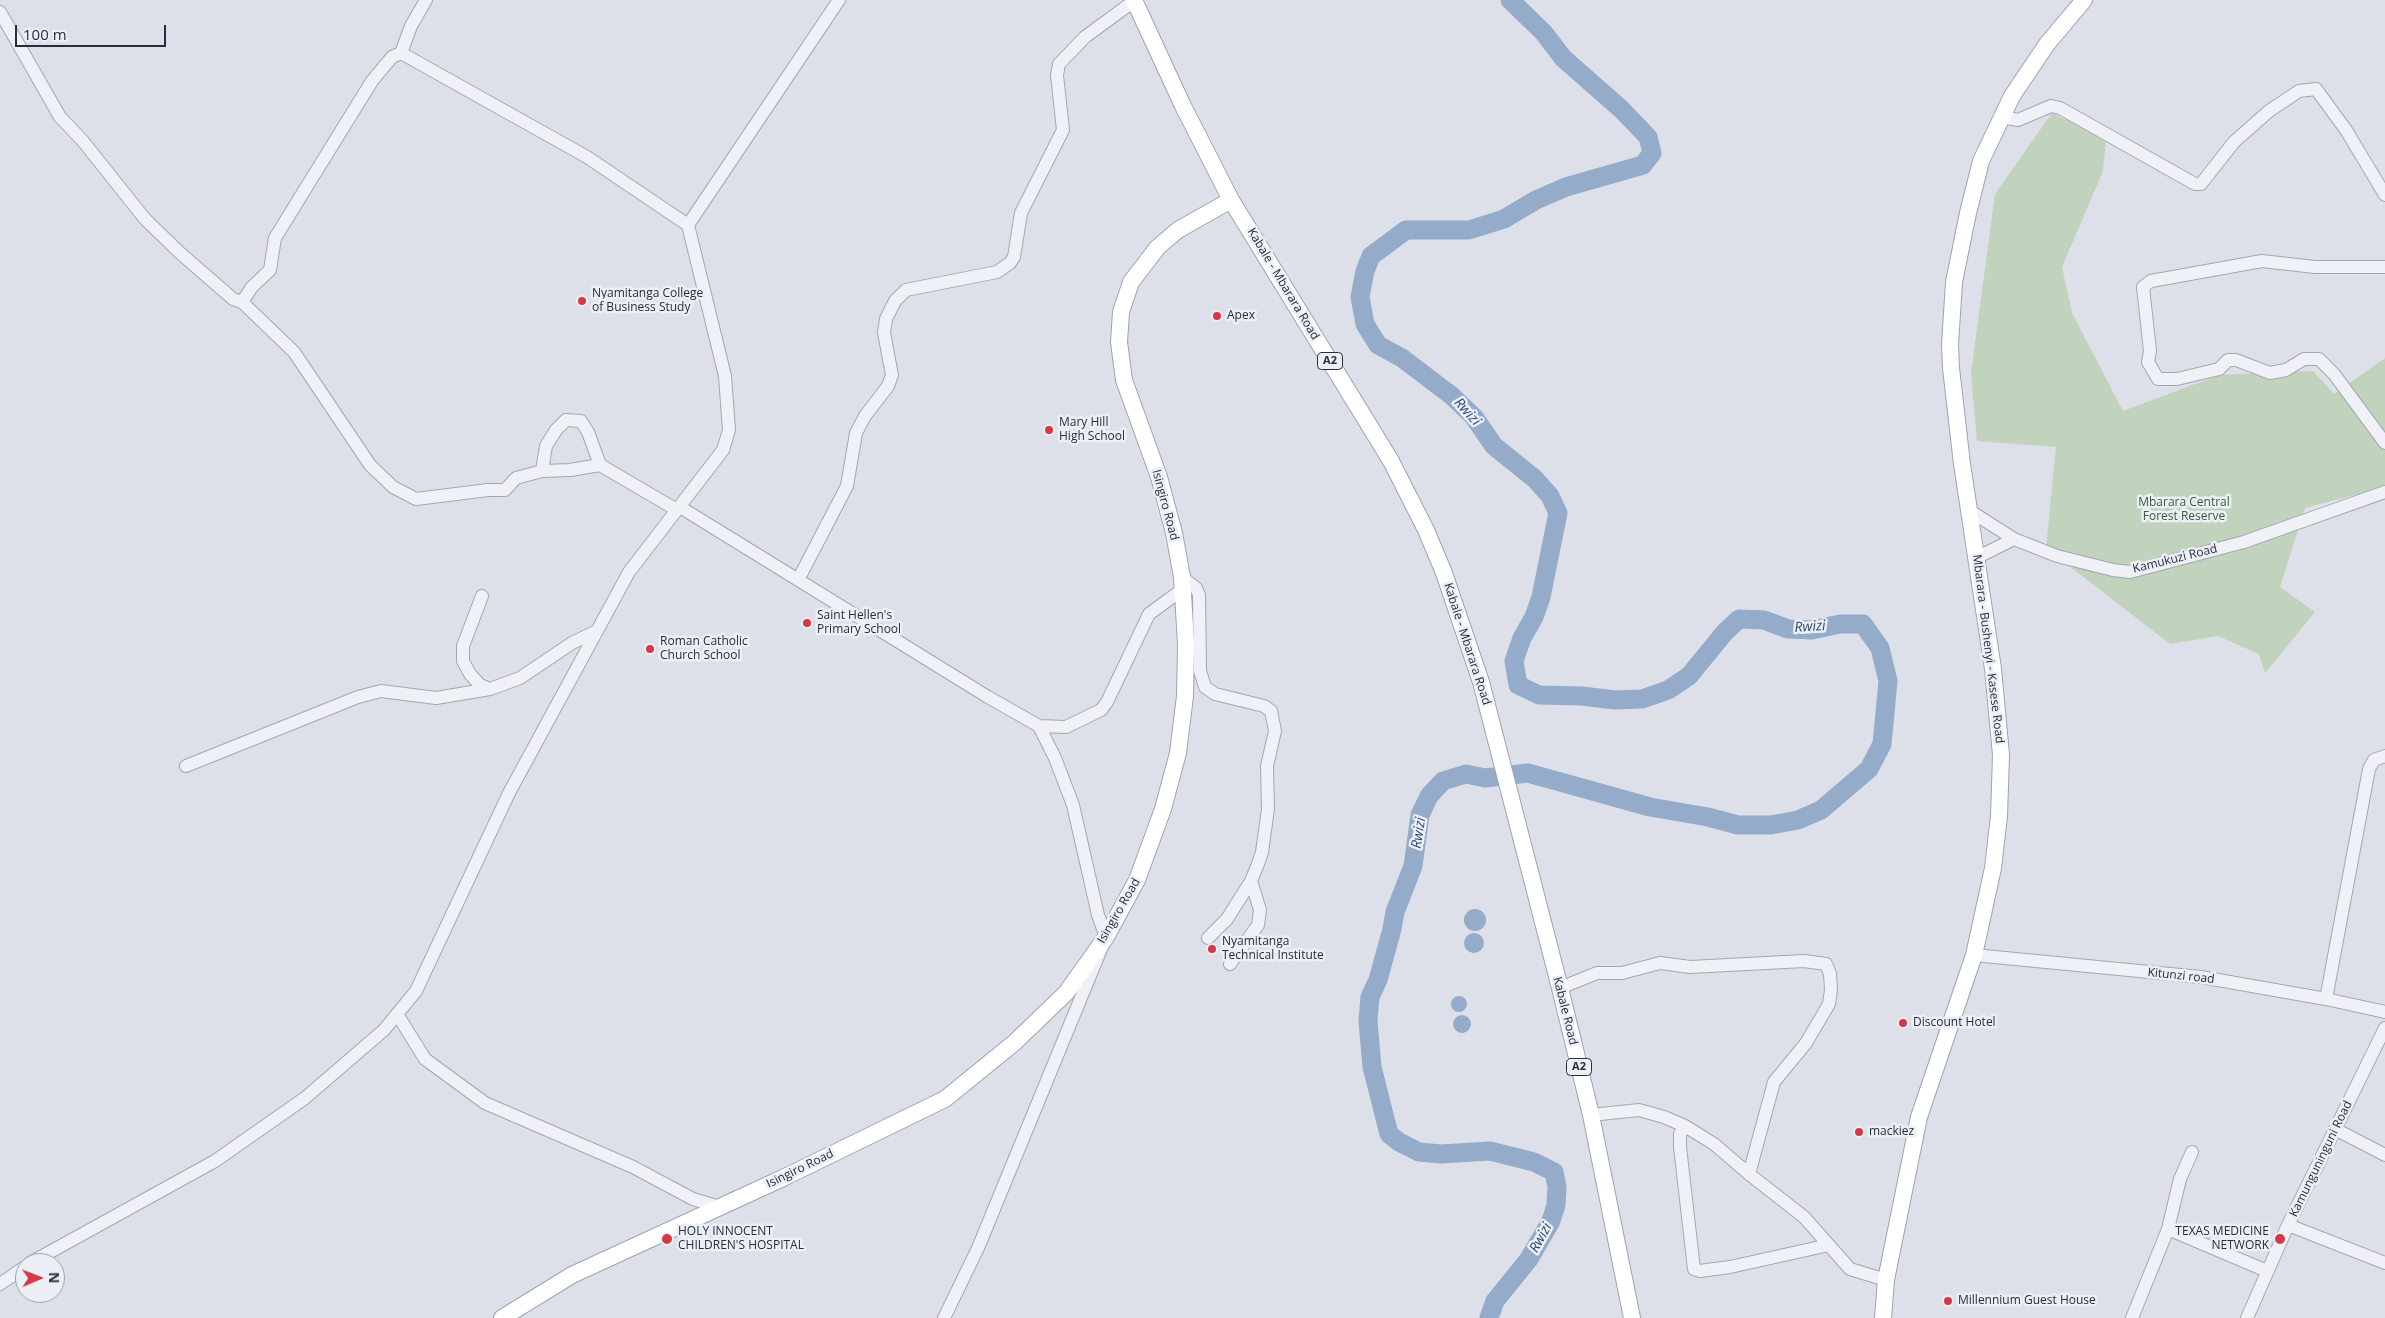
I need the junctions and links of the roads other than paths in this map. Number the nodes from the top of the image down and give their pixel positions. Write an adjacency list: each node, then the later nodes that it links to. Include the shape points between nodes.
1 (426, 0): 6 (street)
2 (838, 0): 10 (street)
3 (2084, 0): 7 (main road, Mbarara - Bushenyi - Kasese Road, via 2047,44 2012,96)
4 (1134, 1): 9 (main road, Kabale - Mbarara Road / A2); 21 (street, via 1085,38 1059,64 1057,74 1063,130 1021,213 1014,257 1010,263 997,272 906,290 895,301 886,319 884,333 891,365 890,380 856,433 847,486)
5 (0, 12): 12 (street, via 60,117 145,219 179,252)
6 (401, 53): 10 (street, via 587,157); 12 (street, via 392,57 372,81 275,238 270,270)
7 (2002, 117): 8 (street, via 2018,120 2051,106 2060,108 2195,184 2201,184 2234,142 2269,110 2299,91 2316,89 2346,130); 18 (main road, Mbarara - Bushenyi - Kasese Road, via 1981,161 1954,282 1951,368)
8 (2385, 195)
9 (1231, 200): 22 (main road, Isingiro Road, via 1178,230 1158,247 1131,282 1121,312 1119,342 1124,380 1159,477); 27 (main road, Kabale - Mbarara Road / A2, via 1391,461 1426,530 1461,620)
10 (688, 225): 17 (street, via 725,376 729,430 723,450)
11 (2385, 267): 13 (street, via 2316,267 2262,261 2151,281 2143,287 2150,351 2148,362 2158,379 2177,379 2219,369 2228,360 2270,373 2286,370 2304,359 2319,359 2334,374)
12 (242, 302): 15 (street, via 294,352 370,465 393,487 416,500 505,490 516,478)
13 (2385, 443)
14 (600, 465): 15 (street); 15 (street, via 581,421 566,420 546,446); 17 (street)
15 (542, 472)
16 (2385, 492): 19 (street, Kamukuzi Road, via 2244,542 2130,572 2057,556)
17 (679, 508): 21 (street); 24 (street, via 629,572)
18 (1970, 511): 19 (street, Kamukuzi Road); 20 (main road, Mbarara - Bushenyi - Kasese Road)
19 (2014, 539): 20 (street)
20 (1976, 558): 33 (main road, Mbarara - Bushenyi - Kasese Road, via 1993,669 2001,755 1993,868)
21 (798, 580): 26 (street)
22 (1183, 583): 26 (street, via 1149,614 1101,710 1066,727); 30 (street, via 1196,588 1199,595 1200,671 1205,687 1215,694 1264,706 1274,719 1275,731 1267,766 1268,809 1262,852); 31 (main road, Isingiro Road, via 1185,696 1178,753 1163,809 1138,880)
23 (482, 596): 25 (street, via 463,646 463,660 480,685)
24 (597, 631): 25 (street, via 520,678); 38 (street, via 509,793 416,991)
25 (490, 689): 29 (street, via 436,698 381,691 358,697)
26 (1039, 726): 31 (street, via 1073,804 1098,915)
27 (1494, 736): 35 (main road, Kabale Road / A2)
28 (2385, 756): 36 (street, via 2374,760 2370,769)
29 (186, 766)
30 (1251, 881): 32 (street, via 1227,919); 34 (street, via 1260,910 1258,925)
31 (1106, 936): 46 (main road, Isingiro Road, via 1066,993 1014,1043 946,1099); 57 (street, via 978,1248)
32 (1208, 938)
33 (1974, 955): 36 (street, Kitunzi road, via 2201,977); 54 (main road, Mbarara - Bushenyi - Kasese Road, via 1919,1117)
34 (1230, 964)
35 (1560, 988): 40 (main road, Kabale Road / A2); 45 (street, via 1597,973 1622,973 1660,963 1696,967 1804,962 1826,964 1830,974 1829,1004 1806,1043 1774,1082)
36 (2326, 999): 37 (street, Kitunzi road)
37 (2385, 1012)
38 (397, 1014): 46 (street, via 425,1059 485,1103 633,1167 693,1199); 50 (street, via 384,1030 305,1098 214,1161)
39 (2385, 1028): 42 (street, Kamunguninguni Road)
40 (1592, 1116): 41 (street, via 1639,1110 1664,1116); 58 (main road, Kabale Road / A2)
41 (1685, 1126): 45 (street, via 1714,1144); 49 (street, via 1680,1134 1680,1147 1694,1269 1730,1267)
42 (2335, 1129): 44 (street); 47 (street, Kamunguninguni Road)
43 (2192, 1152): 48 (street, via 2180,1179)
44 (2385, 1155)
45 (1749, 1174): 49 (street, via 1804,1217)
46 (720, 1206): 56 (main road, Isingiro Road, via 572,1275)
47 (2288, 1225): 51 (street); 52 (street, Kamunguninguni Road)
48 (2168, 1228): 52 (street); 60 (street)
49 (1829, 1245): 54 (street, via 1850,1269)
50 (48, 1253)
51 (2385, 1263)
52 (2267, 1271): 61 (street, Kamunguninguni Road)
53 (15, 1274): 55 (street)
54 (1886, 1280): 59 (main road, Mbarara - Bushenyi - Kasese Road)
55 (0, 1284)
56 (502, 1318)
57 (944, 1318)
58 (1632, 1318)
59 (1883, 1318)
60 (2132, 1318)
61 (2247, 1318)

